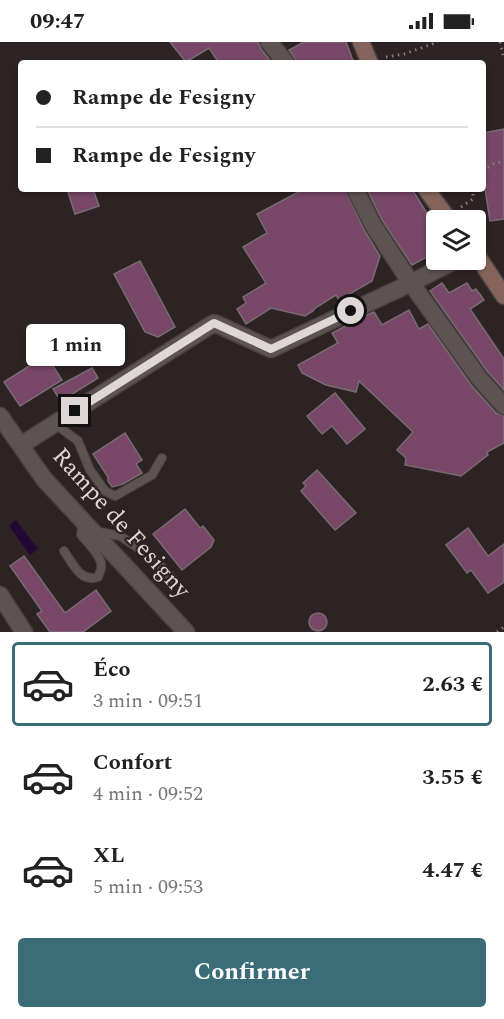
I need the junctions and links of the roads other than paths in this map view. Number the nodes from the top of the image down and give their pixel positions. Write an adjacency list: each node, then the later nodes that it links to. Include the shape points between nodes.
1 (269, 42): 3 (street)
2 (361, 42): 4 (main road)
3 (284, 60)
4 (369, 60)
5 (356, 192): 10 (street)
6 (428, 192): 7 (main road)
7 (442, 210)
8 (486, 269): 11 (main road)
9 (436, 270): 10 (street, Rampe de Fesigny)
10 (411, 282): 12 (street, via 479,378); 14 (street, Rampe de Fesigny, via 271,349 214,323)
11 (504, 296)
12 (504, 406)
13 (0, 416): 15 (street, Rampe de Fesigny)
14 (55, 424): 15 (street, Rampe de Fesigny); 16 (lane, via 78,441 90,470 105,491 116,496 152,475)
15 (21, 445): 17 (street, Rampe de Fesigny, via 44,479)
16 (162, 458)
17 (87, 525): 18 (lane, via 81,535 101,563 98,578 84,577); 19 (lane, via 120,536 153,558); 22 (street, Rampe de Fesigny)
18 (64, 551)
19 (173, 579)
20 (0, 595): 21 (street)
21 (24, 632)
22 (186, 632)

